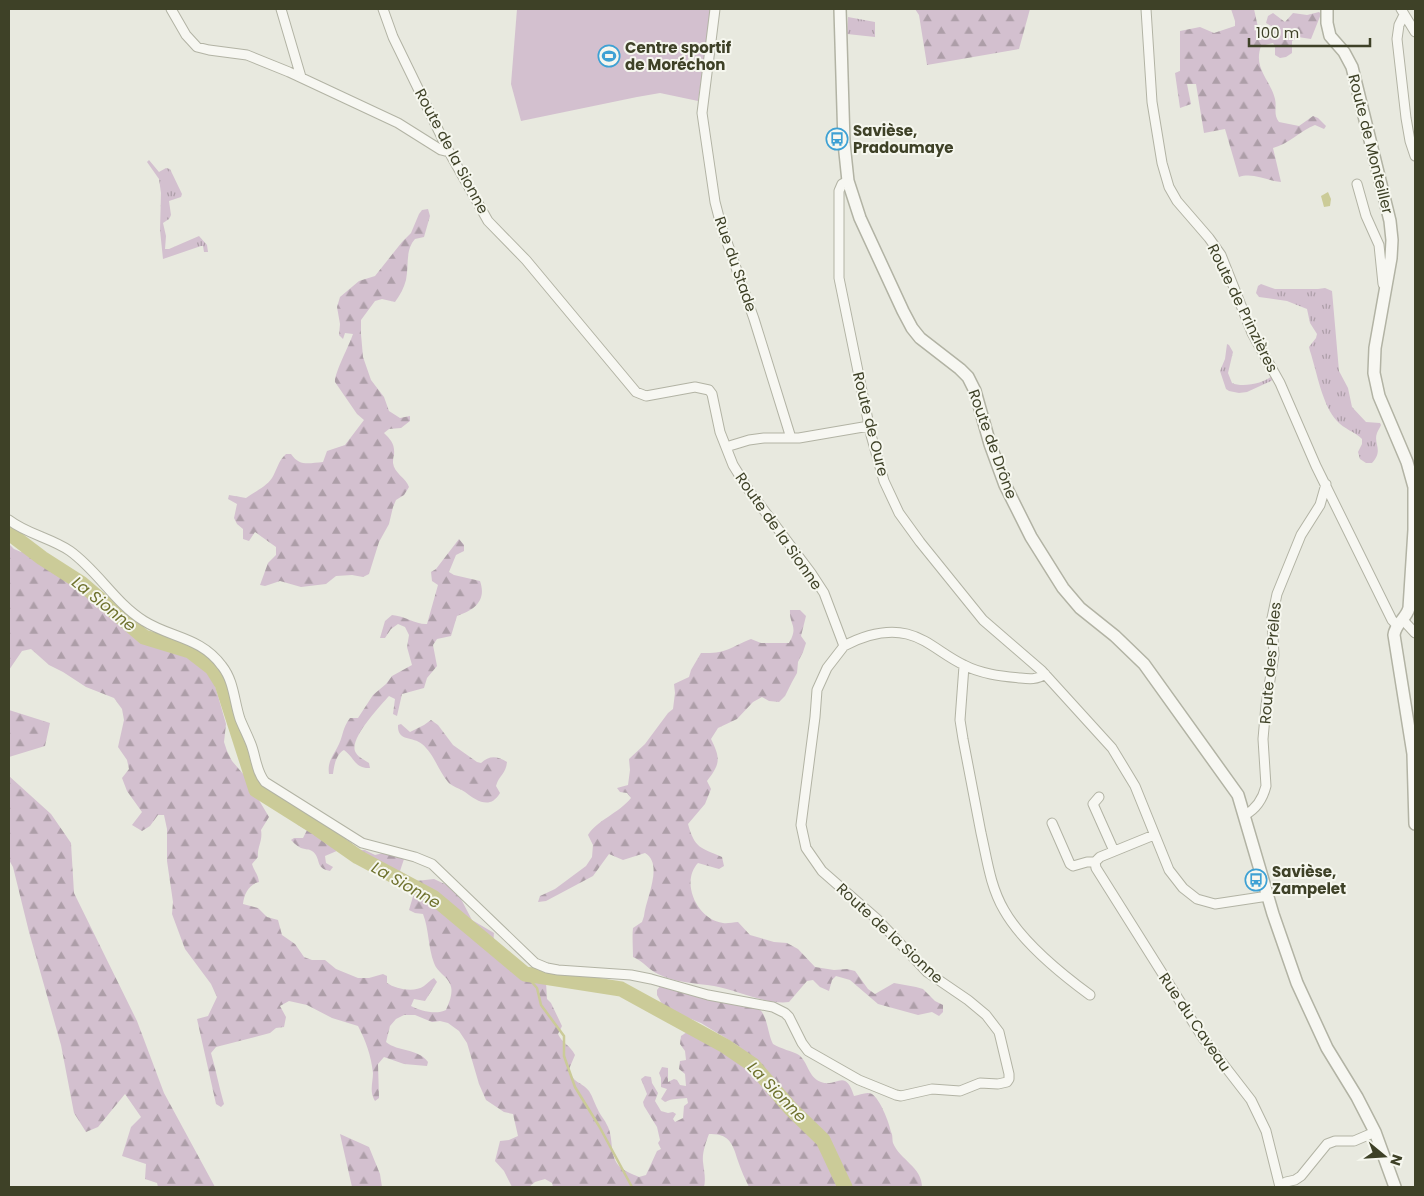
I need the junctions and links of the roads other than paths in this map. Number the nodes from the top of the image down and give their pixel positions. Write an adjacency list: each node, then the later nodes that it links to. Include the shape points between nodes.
1 (172, 9): 10 (street, via 186,35 197,47 247,55)
2 (281, 9): 10 (street)
3 (383, 9): 11 (street, Route de la Sionne, via 393,37)
4 (715, 9): 17 (street, Rue du Stade, via 702,113 715,202)
5 (840, 9): 13 (street, Route de Drône)
6 (1146, 9): 19 (street, Route de Prinzières, via 1152,102 1168,183 1177,201 1221,255 1249,326 1280,383)
7 (1327, 9): 15 (street, Route de Monteiller, via 1330,36 1352,67 1389,214 1392,234)
8 (1402, 12): 9 (street); 12 (street, via 1397,38 1406,118)
9 (1415, 32)
10 (300, 77): 11 (street, via 398,123 441,150)
11 (448, 150): 18 (street, Route de la Sionne, via 488,221 526,260 636,392 646,396 695,387 709,390)
12 (1415, 156)
13 (848, 181): 16 (street, Route de Oure, via 839,191 839,278); 27 (street, Route de Drône, via 860,218 907,320 920,338 960,369 971,382 1005,485 1042,555 1071,599 1128,647 1150,672 1225,775 1238,795)
14 (1357, 184): 15 (street, Route de Monteiller, via 1379,245 1382,282)
15 (1386, 286): 21 (street, Route de Monteiller, via 1374,356 1374,381 1407,462 1414,491 1409,604)
16 (869, 426): 17 (street); 25 (street, Route de Oure, via 884,481 899,513 982,620)
17 (791, 438): 18 (street, via 764,438)
18 (726, 447): 23 (street, Route de la Sionne, via 748,489 820,586)
19 (1326, 484): 21 (street, Route de Prinzières, via 1392,620); 27 (street, Route des Prêles, via 1320,505 1301,535 1277,594 1272,618 1274,656 1263,740 1266,786 1254,810)
20 (9, 520): 23 (street, Route de la Sionne, via 70,552 143,620 194,642 218,660 231,682 241,721 260,774 266,782 362,843 415,857 436,867 535,963 558,970 631,975 780,1010 790,1017 808,1051 859,1080 896,1095 932,1089 960,1091 980,1083 1007,1082 1010,1074 995,1025 968,1000 928,972 878,920 822,871 806,848 801,825 817,690 827,668)
21 (1400, 623): 22 (street, Route de Prinzières); 29 (street, Route de Monteiller, via 1394,632 1413,754)
22 (1415, 633)
23 (844, 646): 24 (street, via 876,634 906,634)
24 (964, 666): 25 (street, via 1007,677 1037,679); 34 (street, via 960,720 962,739 993,884 1002,907 1023,936)
25 (1045, 674): 30 (street, Route de Oure, via 1116,752 1135,786)
26 (1099, 798): 31 (street, via 1093,804)
27 (1245, 815): 33 (street, Route de Drône)
28 (1052, 823): 32 (street, via 1070,864)
29 (1415, 824)
30 (1154, 835): 31 (street); 33 (street, Route de Oure, via 1172,875 1197,899 1215,904)
31 (1114, 851): 32 (street)
32 (1095, 862): 36 (street, Rue du Caveau, via 1203,1038 1251,1100 1266,1131)
33 (1268, 896): 35 (street, Route de Drône, via 1296,979 1319,1033)
34 (1090, 995)
35 (1375, 1132): 36 (street, via 1354,1141 1327,1144 1298,1178); 37 (street, Route de Drône)
36 (1280, 1187)
37 (1395, 1187)

